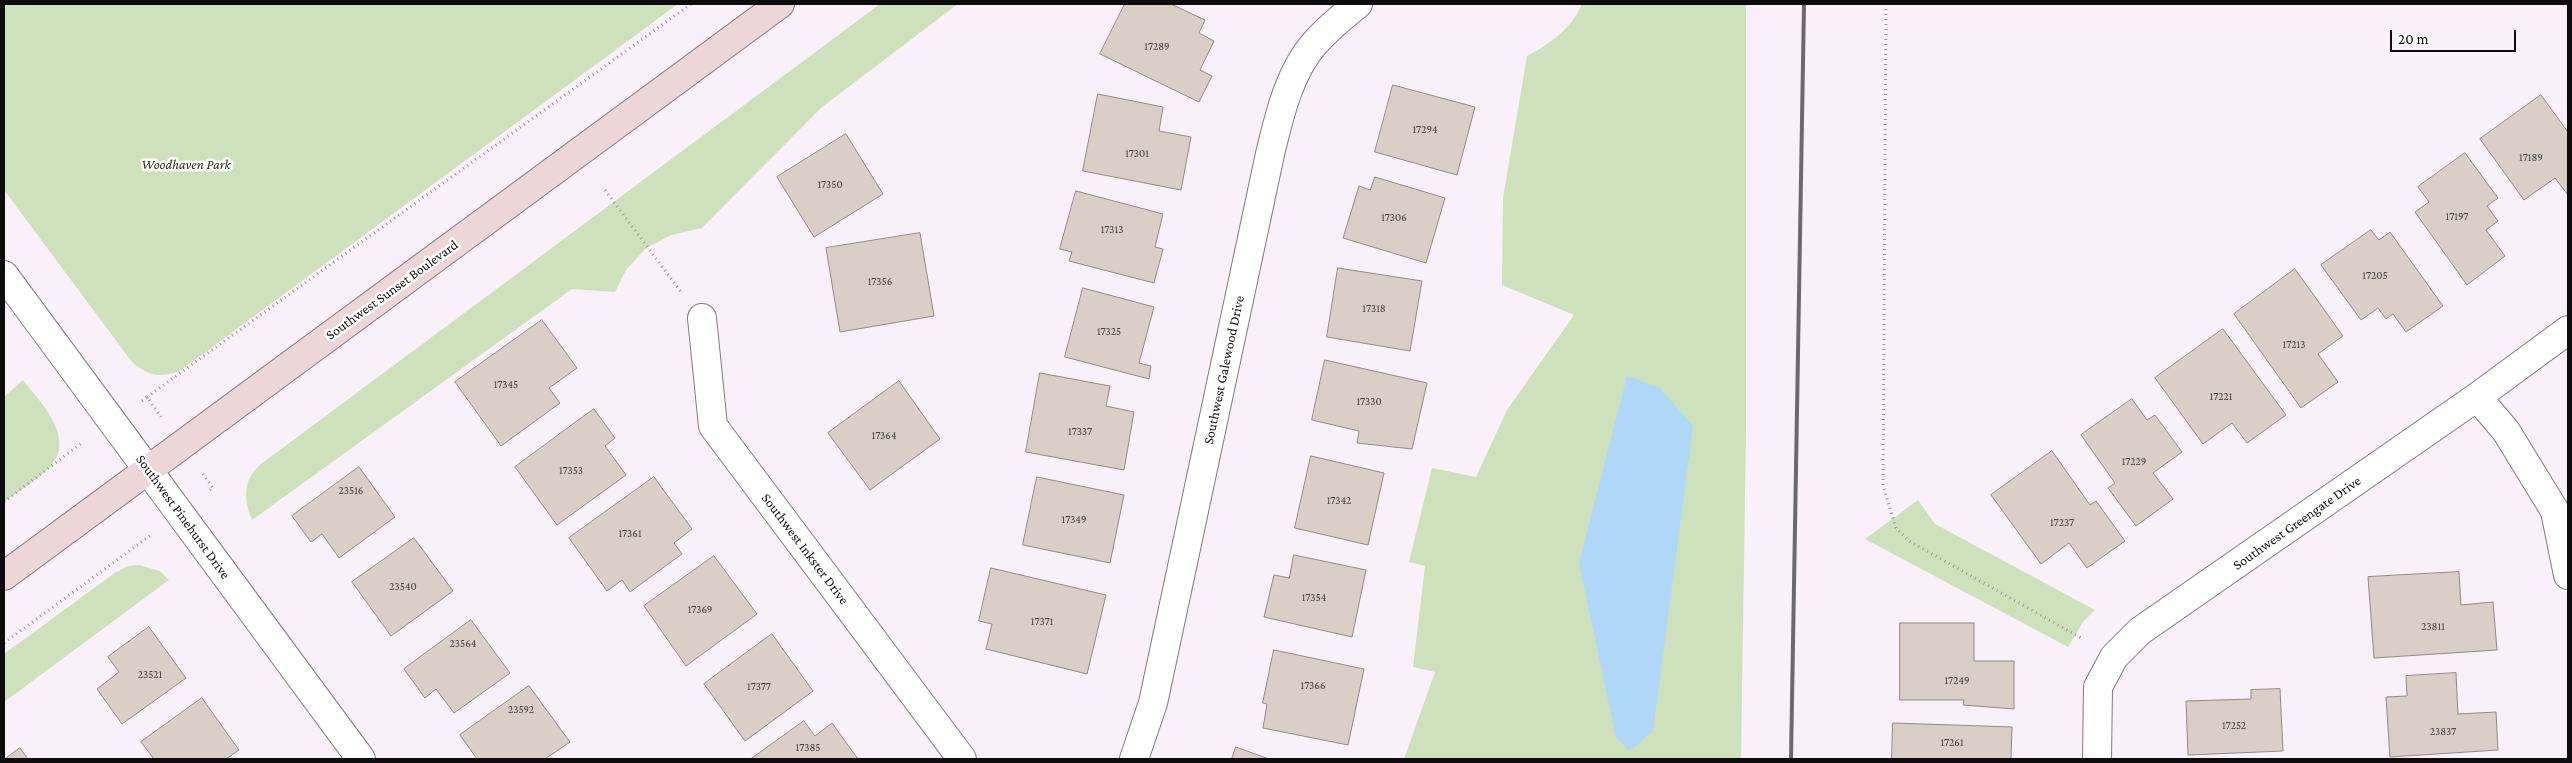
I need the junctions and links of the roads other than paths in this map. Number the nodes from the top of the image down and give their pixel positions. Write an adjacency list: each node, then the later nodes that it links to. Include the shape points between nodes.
1 (780, 4): 7 (main road, Southwest Sunset Boulevard)
2 (1358, 4): 12 (street, Southwest Galewood Drive, via 1313,44 1282,108 1153,704)
3 (4, 275): 7 (street, Southwest Pinehurst Drive)
4 (702, 318): 11 (street, Southwest Inkster Drive, via 713,426)
5 (2568, 330): 6 (street, Southwest Greengate Drive)
6 (2477, 397): 8 (street, via 2506,431 2554,511); 13 (street, Southwest Greengate Drive, via 2140,631 2114,657 2098,687)
7 (148, 469): 9 (main road, Southwest Sunset Boulevard); 10 (street, Southwest Pinehurst Drive)
8 (2568, 575)
9 (4, 576)
10 (361, 759)
11 (962, 759)
12 (1134, 759)
13 (2097, 759)

